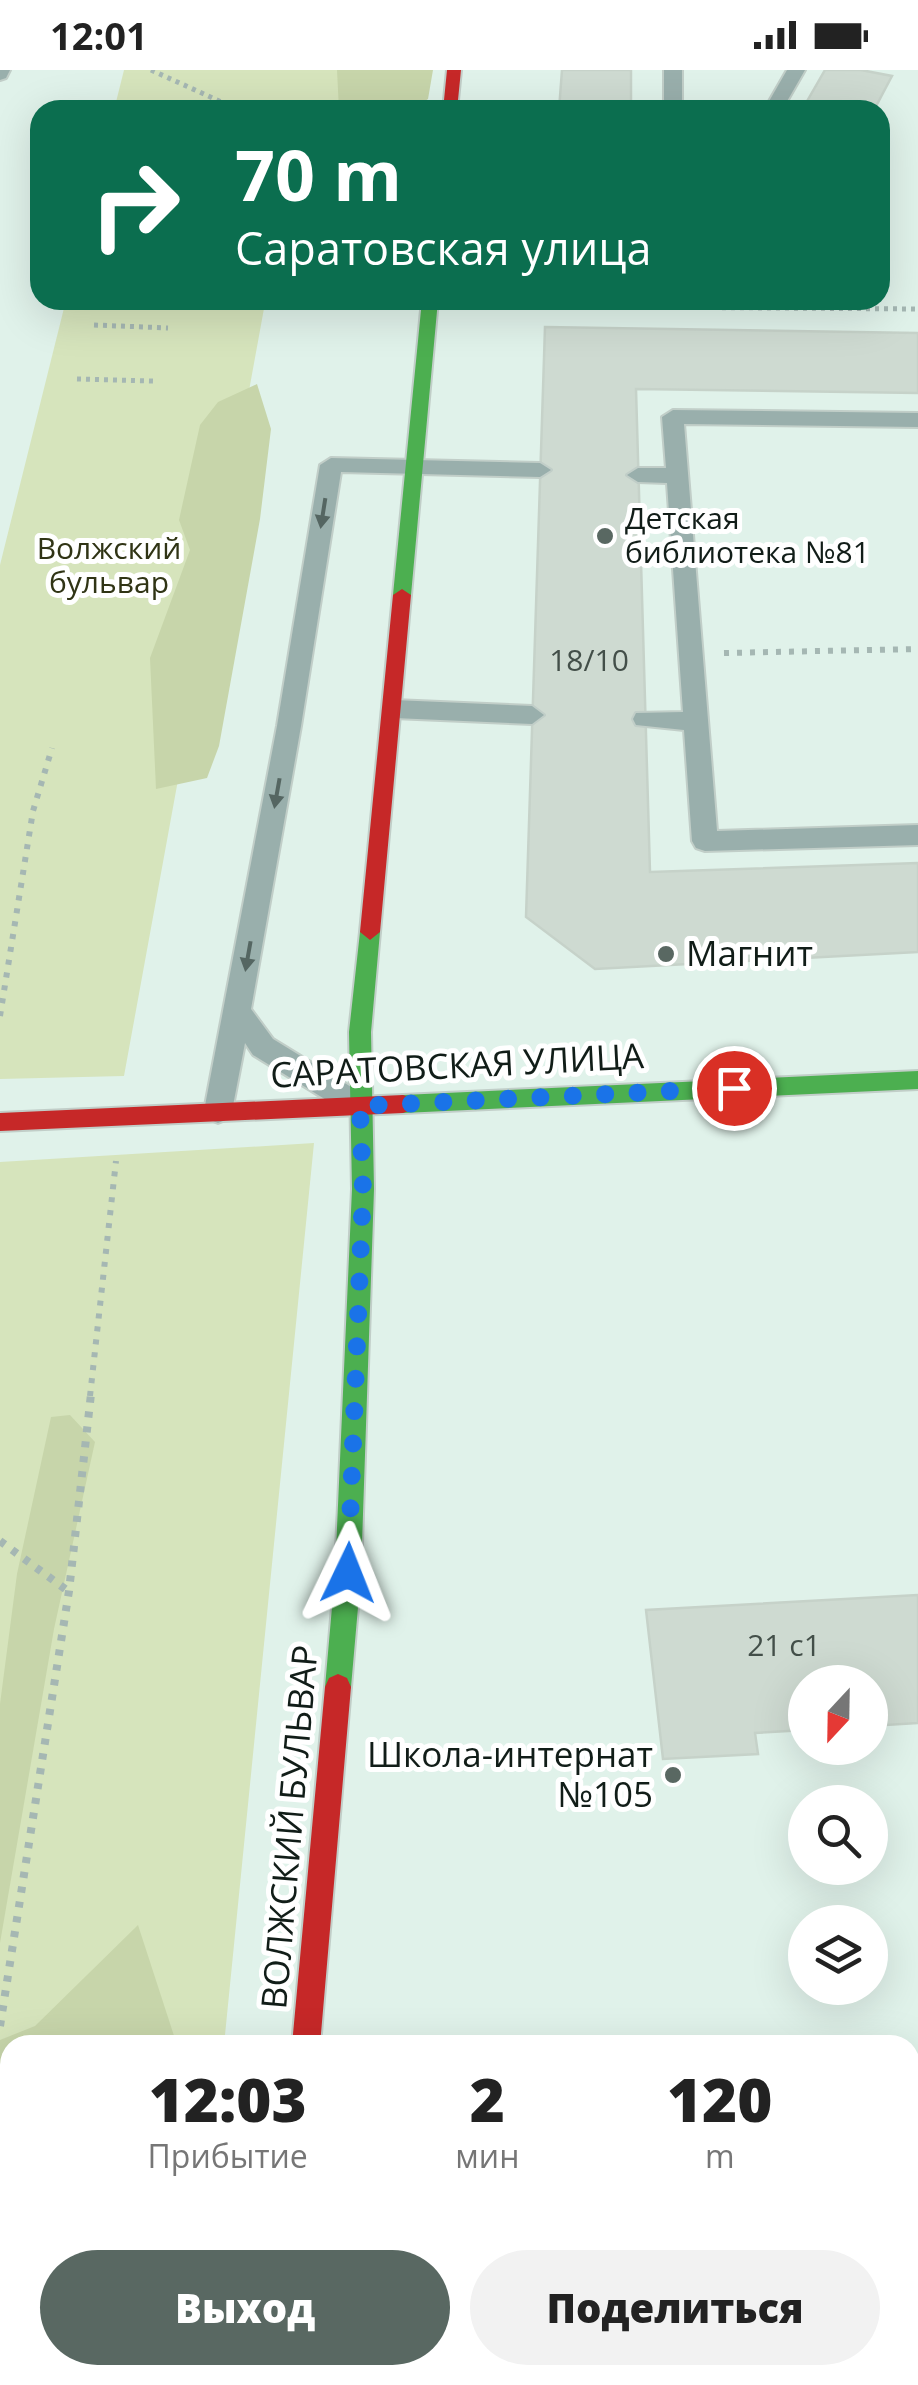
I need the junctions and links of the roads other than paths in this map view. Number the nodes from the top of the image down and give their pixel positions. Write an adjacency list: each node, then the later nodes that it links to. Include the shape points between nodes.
1 (454, 70): 4 (main road)
2 (673, 70): 5 (lane)
3 (796, 70): 6 (lane)
4 (451, 100)
5 (673, 100)
6 (779, 100)
7 (429, 310): 9 (main road, ВОЛЖСКИЙ БУЛЬВАР)
8 (918, 420): 12 (lane, via 673,417)
9 (414, 465): 10 (lane); 13 (main road, ВОЛЖСКИЙ БУЛЬВАР); 18 (lane, one-way to 18, via 331,465)
10 (540, 470)
11 (638, 475): 12 (lane)
12 (678, 476): 16 (lane)
13 (394, 709): 14 (lane); 20 (main road, ВОЛЖСКИЙ БУЛЬВАР, via 360,1032)
14 (532, 715)
15 (645, 719): 16 (lane)
16 (694, 722): 17 (lane, via 705,841)
17 (918, 835)
18 (238, 1013): 20 (lane, via 263,1047); 21 (lane)
19 (918, 1080): 20 (main road, САРАТОВСКАЯ УЛИЦА)
20 (360, 1106): 21 (main road, САРАТОВСКАЯ УЛИЦА); 23 (main road, ВОЛЖСКИЙ БУЛЬВАР, via 363,1190 348,1573)
21 (218, 1111): 22 (main road, САРАТОВСКАЯ УЛИЦА)
22 (0, 1122)
23 (307, 2035)

